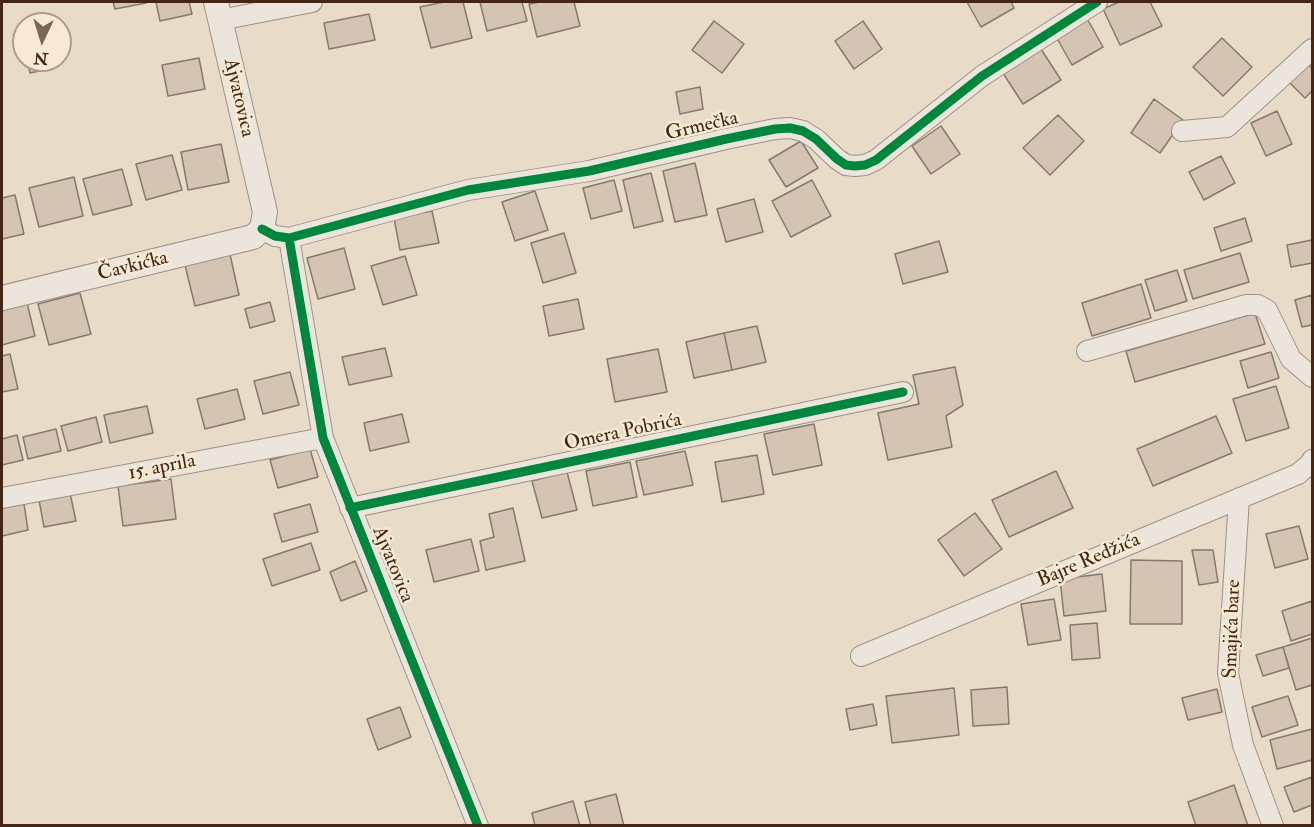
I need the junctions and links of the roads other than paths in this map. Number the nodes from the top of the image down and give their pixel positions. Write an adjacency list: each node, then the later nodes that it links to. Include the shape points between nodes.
1 (312, 2): 3 (street)
2 (1097, 2): 7 (street, Grmečka, via 982,76 865,165 846,165 803,131 775,129 589,171 468,190)
3 (218, 11): 6 (street, Ajvatovica, via 265,212)
4 (1312, 49): 5 (street, via 1227,127)
5 (1182, 131)
6 (262, 229): 7 (street); 8 (street, Čavkićka, via 253,237)
7 (289, 238): 12 (street, Ajvatovica)
8 (2, 298)
9 (1087, 351): 10 (street, via 1246,304 1258,305 1267,310 1291,359)
10 (1312, 377)
11 (903, 392): 16 (street, Omera Pobrića)
12 (322, 438): 14 (street, 15. aprila); 16 (street, Ajvatovica)
13 (1312, 460): 15 (street, Bajre Redžića, via 1298,474)
14 (2, 498)
15 (1239, 498): 17 (street, Bajre Redžića); 19 (street, Smajića bare, via 1228,673 1243,745)
16 (350, 508): 18 (street, Ajvatovica)
17 (861, 656)
18 (478, 825)
19 (1273, 825)

